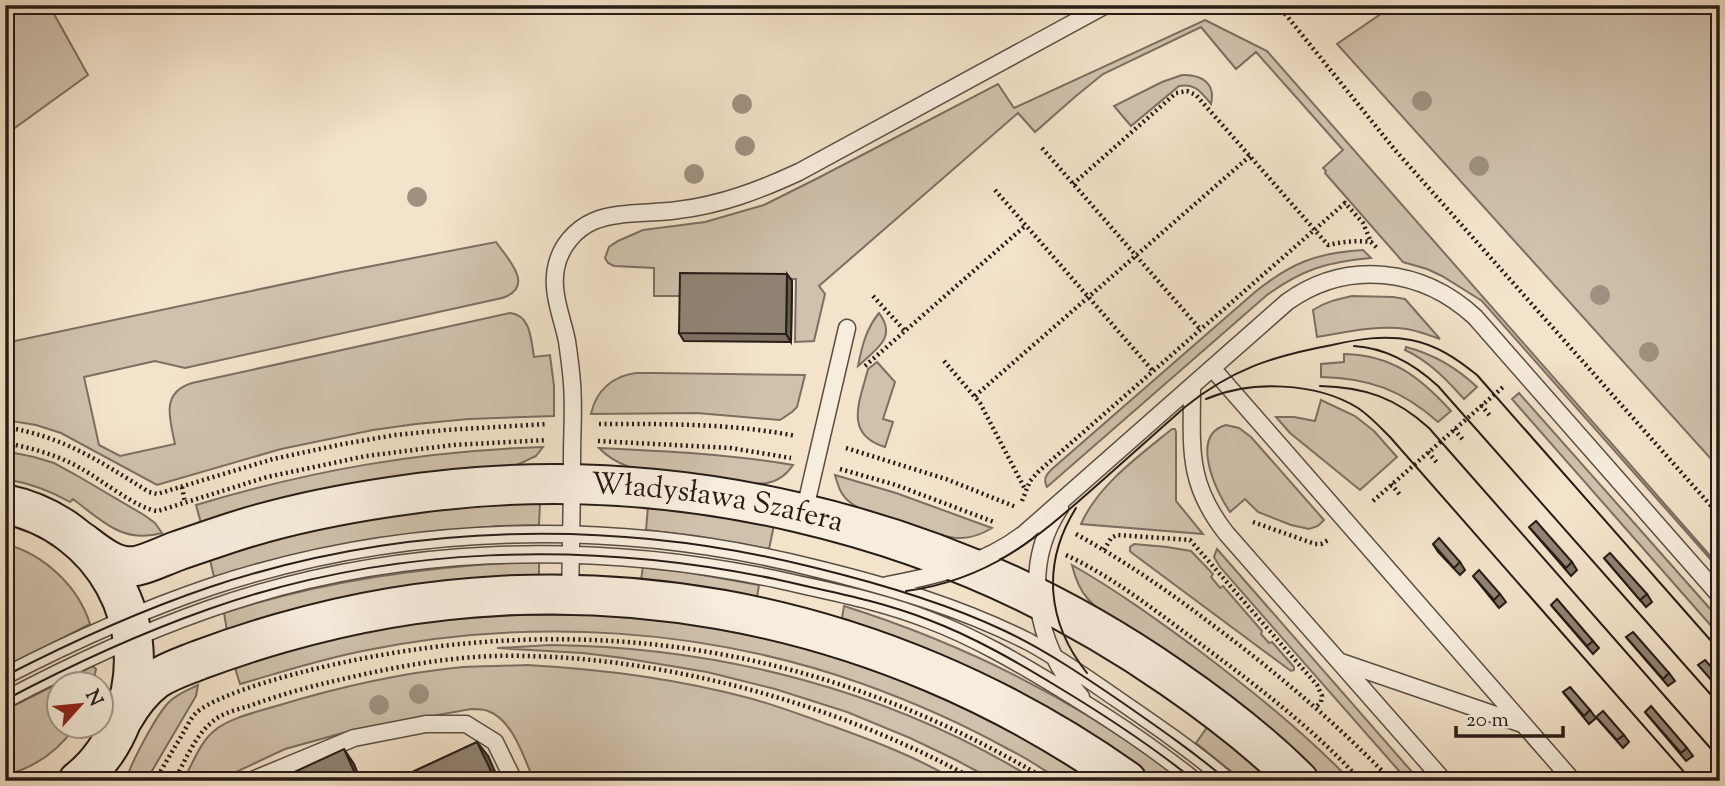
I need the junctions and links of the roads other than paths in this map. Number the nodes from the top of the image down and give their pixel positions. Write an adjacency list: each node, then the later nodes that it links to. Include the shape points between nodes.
1 (1106, 5): 6 (lane, via 777,182 736,198 678,211 603,218 576,232 561,252 555,274 572,384)
2 (847, 328): 8 (lane)
3 (1212, 368): 4 (lane); 17 (lane, via 1287,302 1321,283 1374,274 1437,290 1483,326); 28 (lane)
4 (1192, 386): 5 (lane); 23 (lane, via 1194,468 1212,515)
5 (1085, 479): 12 (lane, via 1021,536); 18 (lane, via 1046,532 1038,558)
6 (572, 484): 8 (main road, Władysława Szafera, via 682,492); 9 (lane); 10 (main road, Władysława Szafera, via 479,486 355,502 232,532 136,566 121,566)
7 (5, 504): 10 (main road, via 46,517)
8 (804, 513): 12 (main road, Władysława Szafera)
9 (571, 534): 11 (lane); 14 (lane, via 648,538 740,551); 19 (lane, via 462,537 366,548 264,571)
10 (82, 542): 13 (main road)
11 (571, 555): 15 (lane, via 701,566); 16 (lane); 20 (lane, via 493,555 385,566 265,592)
12 (966, 566): 14 (lane); 18 (main road, Władysława Szafera)
13 (110, 576): 19 (lane, via 141,599); 21 (main road, via 123,602)
14 (880, 585): 15 (lane); 22 (lane, via 964,613)
15 (804, 586): 26 (lane, via 929,620 996,651)
16 (570, 595): 27 (main road, via 419,604 288,631 158,678); 32 (main road, via 710,607 852,641 989,698 1059,736)
17 (1720, 596)
18 (1037, 597): 22 (lane); 35 (main road, Władysława Szafera, via 1173,678)
19 (174, 600): 21 (lane)
20 (181, 619): 21 (lane); 21 (lane, via 163,629 142,651)
21 (131, 643): 24 (lane, via 82,638); 25 (lane, via 67,668); 27 (main road, via 130,696)
22 (1055, 658): 26 (lane, via 1075,690); 34 (lane, via 1154,724)
23 (1339, 662): 28 (lane); 36 (lane)
24 (5, 677)
25 (5, 700)
26 (1099, 712): 33 (lane)
27 (124, 717): 29 (main road, via 102,755)
28 (1524, 725): 37 (lane)
29 (78, 781)
30 (250, 781): 31 (lane, via 354,738 426,724 466,724 489,745)
31 (514, 781)
32 (1127, 781)
33 (1195, 781)
34 (1228, 781)
35 (1299, 781)
36 (1444, 781)
37 (1573, 781)

